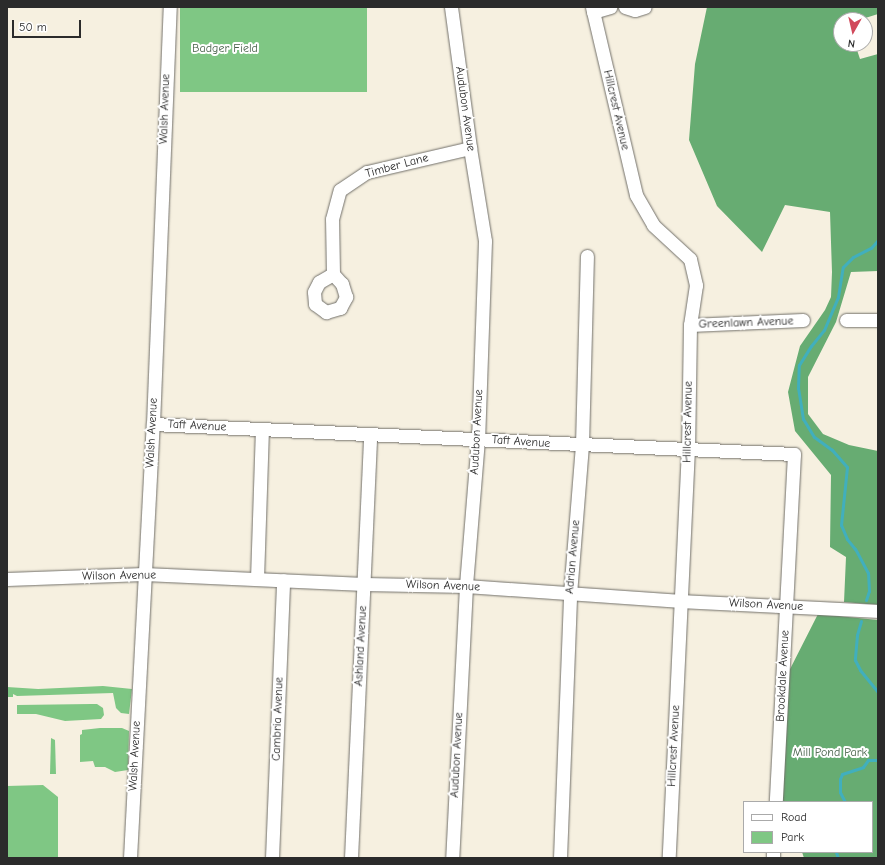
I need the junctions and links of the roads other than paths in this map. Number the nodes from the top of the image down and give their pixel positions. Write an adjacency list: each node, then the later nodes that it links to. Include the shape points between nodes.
1 (170, 7): 14 (street, Walsh Avenue)
2 (451, 7): 7 (street, Audubon Avenue)
3 (610, 7): 6 (street, Hillcrest Avenue)
4 (625, 7): 5 (street, via 635,10)
5 (645, 7)
6 (593, 10): 13 (street, Hillcrest Avenue, via 636,196 653,225 690,259 696,285)
7 (470, 148): 9 (street, Timber Lane, via 367,172 340,190 332,219); 17 (street, Audubon Avenue, via 485,242)
8 (587, 256): 18 (street, Adrian Avenue)
9 (333, 274)
10 (803, 320): 13 (street, Greenlawn Avenue)
11 (846, 320): 12 (street)
12 (878, 320)
13 (690, 325): 19 (street, Hillcrest Avenue)
14 (153, 424): 15 (street, Taft Avenue); 21 (street, Walsh Avenue)
15 (262, 429): 16 (street, Taft Avenue); 22 (street)
16 (370, 435): 17 (street, Taft Avenue); 25 (street, Ashland Avenue)
17 (478, 439): 18 (street, Taft Avenue); 26 (street, Audubon Avenue)
18 (582, 445): 19 (street, Taft Avenue); 27 (street, Adrian Avenue)
19 (688, 448): 20 (street, Taft Avenue); 28 (street, Hillcrest Avenue)
20 (794, 454): 29 (street, Brookdale Avenue)
21 (144, 574): 22 (street, Wilson Avenue); 23 (street, Wilson Avenue); 32 (street, Walsh Avenue)
22 (257, 578): 24 (street, Wilson Avenue)
23 (7, 579)
24 (283, 580): 25 (street, Wilson Avenue); 33 (street, Cambria Avenue)
25 (364, 584): 26 (street, Wilson Avenue); 34 (street, Ashland Avenue)
26 (466, 586): 27 (street, Wilson Avenue); 35 (street, Audubon Avenue)
27 (570, 594): 28 (street, Wilson Avenue); 36 (street, Adrian Avenue)
28 (681, 601): 29 (street, Wilson Avenue); 37 (street, Hillcrest Avenue)
29 (786, 606): 30 (street, Wilson Avenue); 31 (street, Brookdale Avenue)
30 (878, 611)
31 (776, 801)
32 (130, 858)
33 (272, 858)
34 (351, 858)
35 (452, 858)
36 (560, 858)
37 (669, 858)

